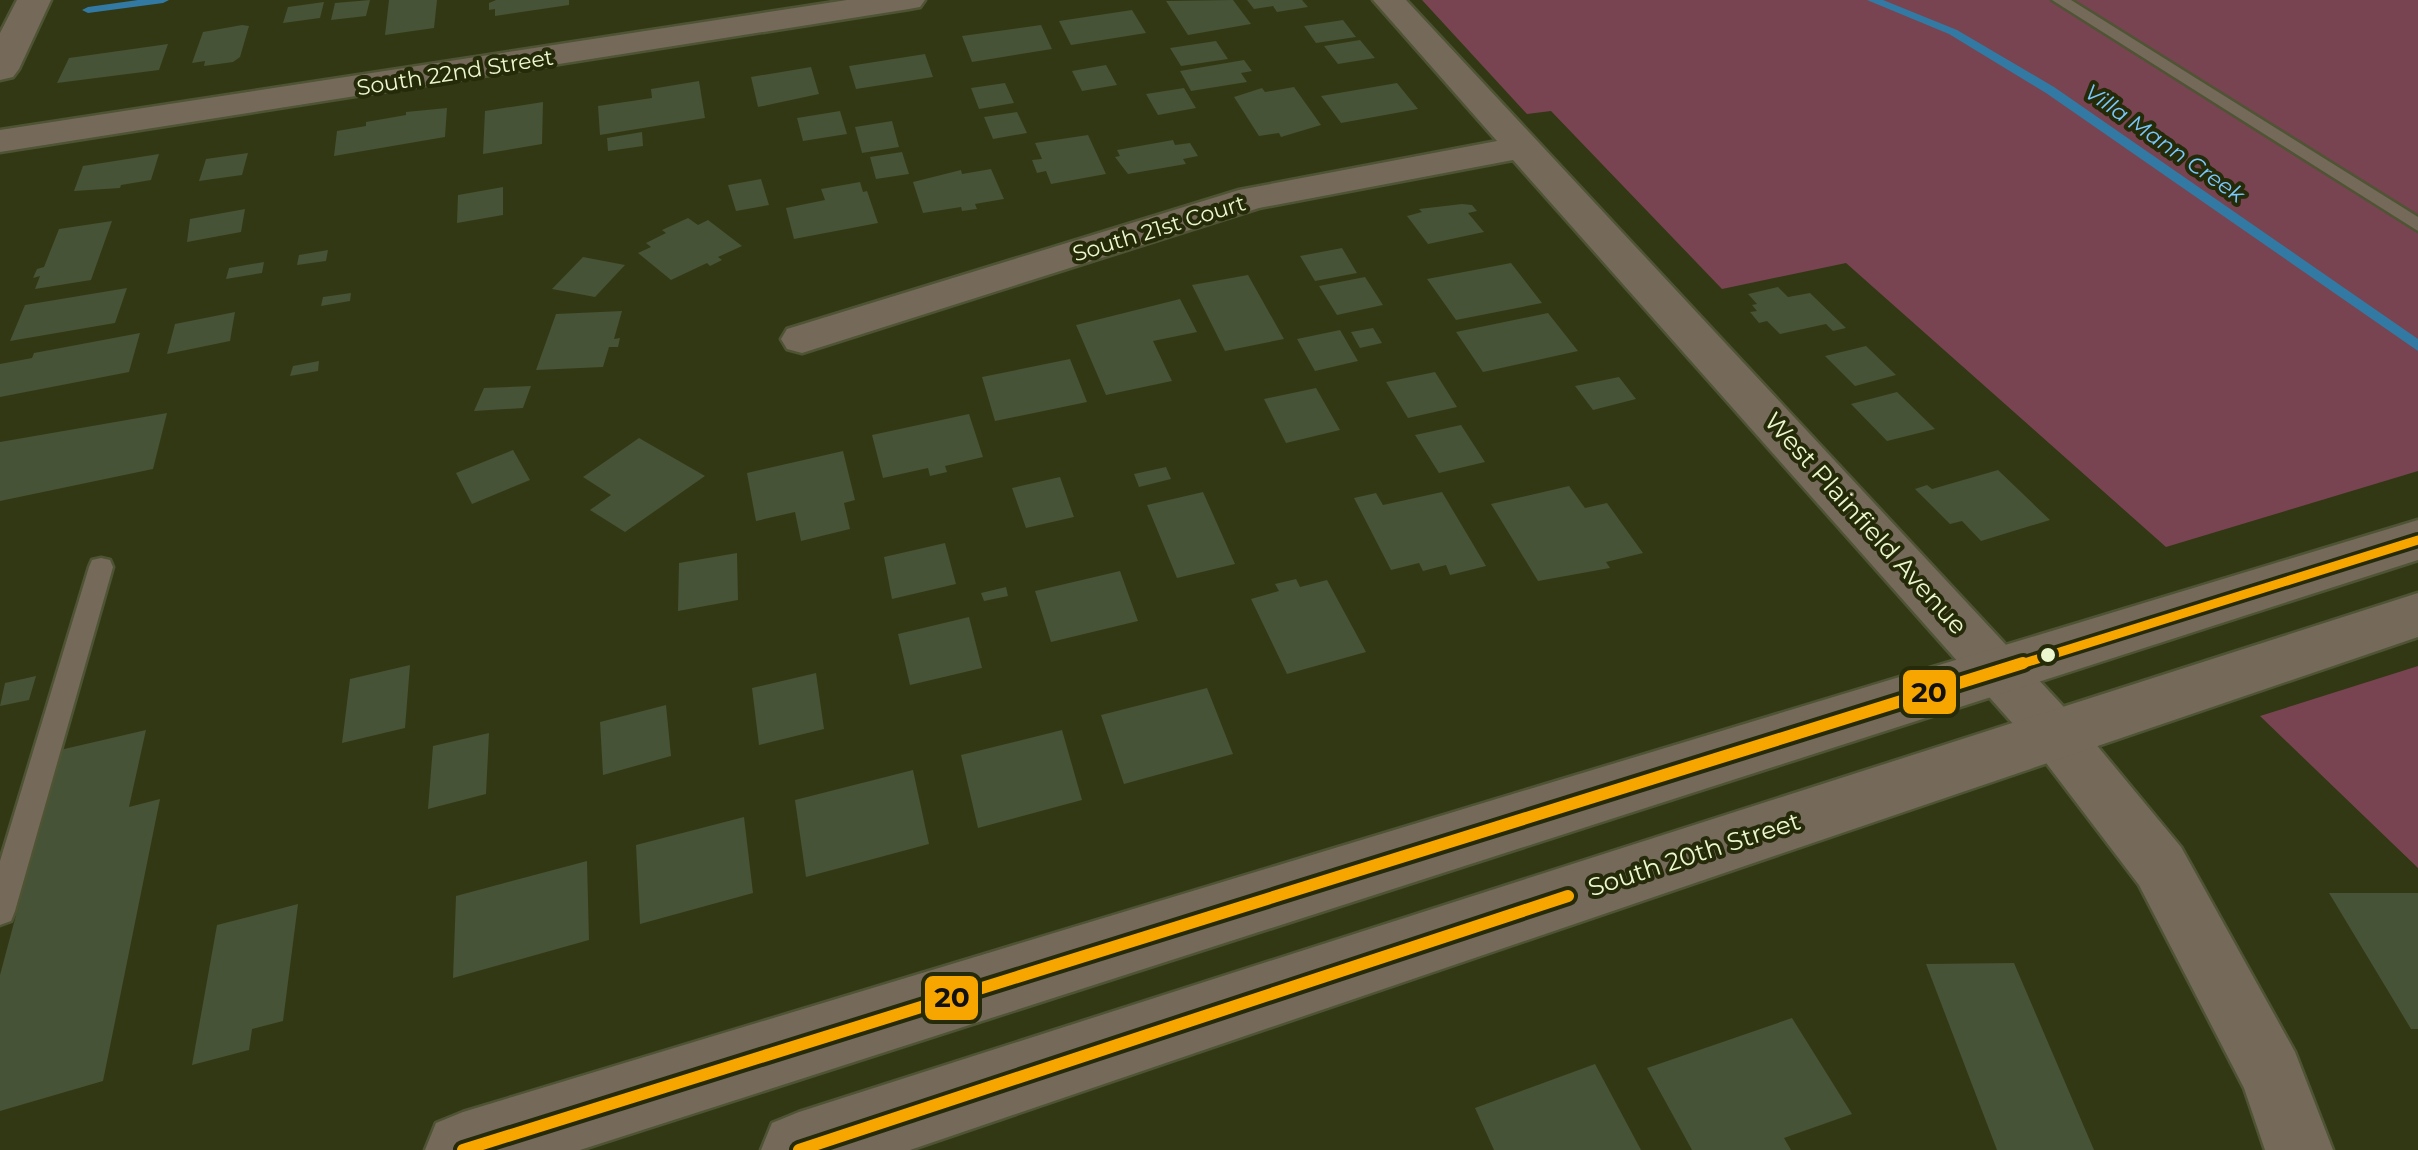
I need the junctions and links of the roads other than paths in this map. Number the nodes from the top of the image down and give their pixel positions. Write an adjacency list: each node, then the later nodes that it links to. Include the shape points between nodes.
1 (34, 0): 5 (street)
2 (909, 0): 6 (street, South 22nd Street)
3 (1389, 0): 7 (street, West Plainfield Avenue)
4 (2060, 0): 8 (lane)
5 (0, 69)
6 (0, 140)
7 (1524, 147): 9 (street, South 21st Court, via 1252,198); 13 (street, West Plainfield Avenue)
8 (2418, 225)
9 (802, 339)
10 (2418, 540): 13 (street)
11 (101, 567): 15 (lane)
12 (2418, 615): 14 (street, South 20th Street)
13 (1999, 670): 14 (street, West Plainfield Avenue); 16 (street)
14 (2056, 735): 17 (street, South 20th Street); 18 (street, West Plainfield Avenue, via 2160,866 2272,1075)
15 (0, 911)
16 (464, 1150)
17 (800, 1150)
18 (2299, 1150)

